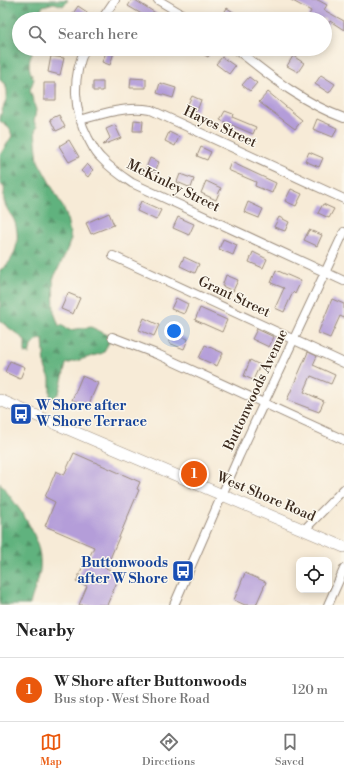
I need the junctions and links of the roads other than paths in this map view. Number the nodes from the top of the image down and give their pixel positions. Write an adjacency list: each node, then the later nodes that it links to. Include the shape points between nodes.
1 (115, 0): 3 (street)
2 (158, 0): 4 (street)
3 (107, 12)
4 (178, 12)
5 (83, 56): 8 (street, McKinley Street, via 76,83)
6 (246, 56): 7 (street, via 304,99)
7 (344, 118)
8 (80, 120): 9 (street, Hayes Street, via 110,111 151,110); 12 (street, McKinley Street, via 84,132 100,158 121,176)
9 (344, 199)
10 (344, 232): 12 (street, Buttonwoods Avenue)
11 (113, 256): 15 (street, Grant Street)
12 (325, 272): 13 (street, McKinley Street); 15 (street, Buttonwoods Avenue)
13 (344, 281)
14 (112, 337): 18 (street, via 159,355)
15 (294, 339): 16 (street, Grant Street); 18 (street, Buttonwoods Avenue)
16 (344, 362)
17 (0, 400): 21 (main road, West Shore Road)
18 (264, 403): 19 (street); 21 (street, Buttonwoods Avenue)
19 (344, 440)
20 (344, 489): 22 (street)
21 (223, 494): 22 (main road, West Shore Road); 25 (street, Buttonwoods Avenue)
22 (304, 530): 23 (main road, West Shore Road)
23 (344, 547)
24 (344, 569): 26 (street)
25 (174, 605)
26 (328, 605)

